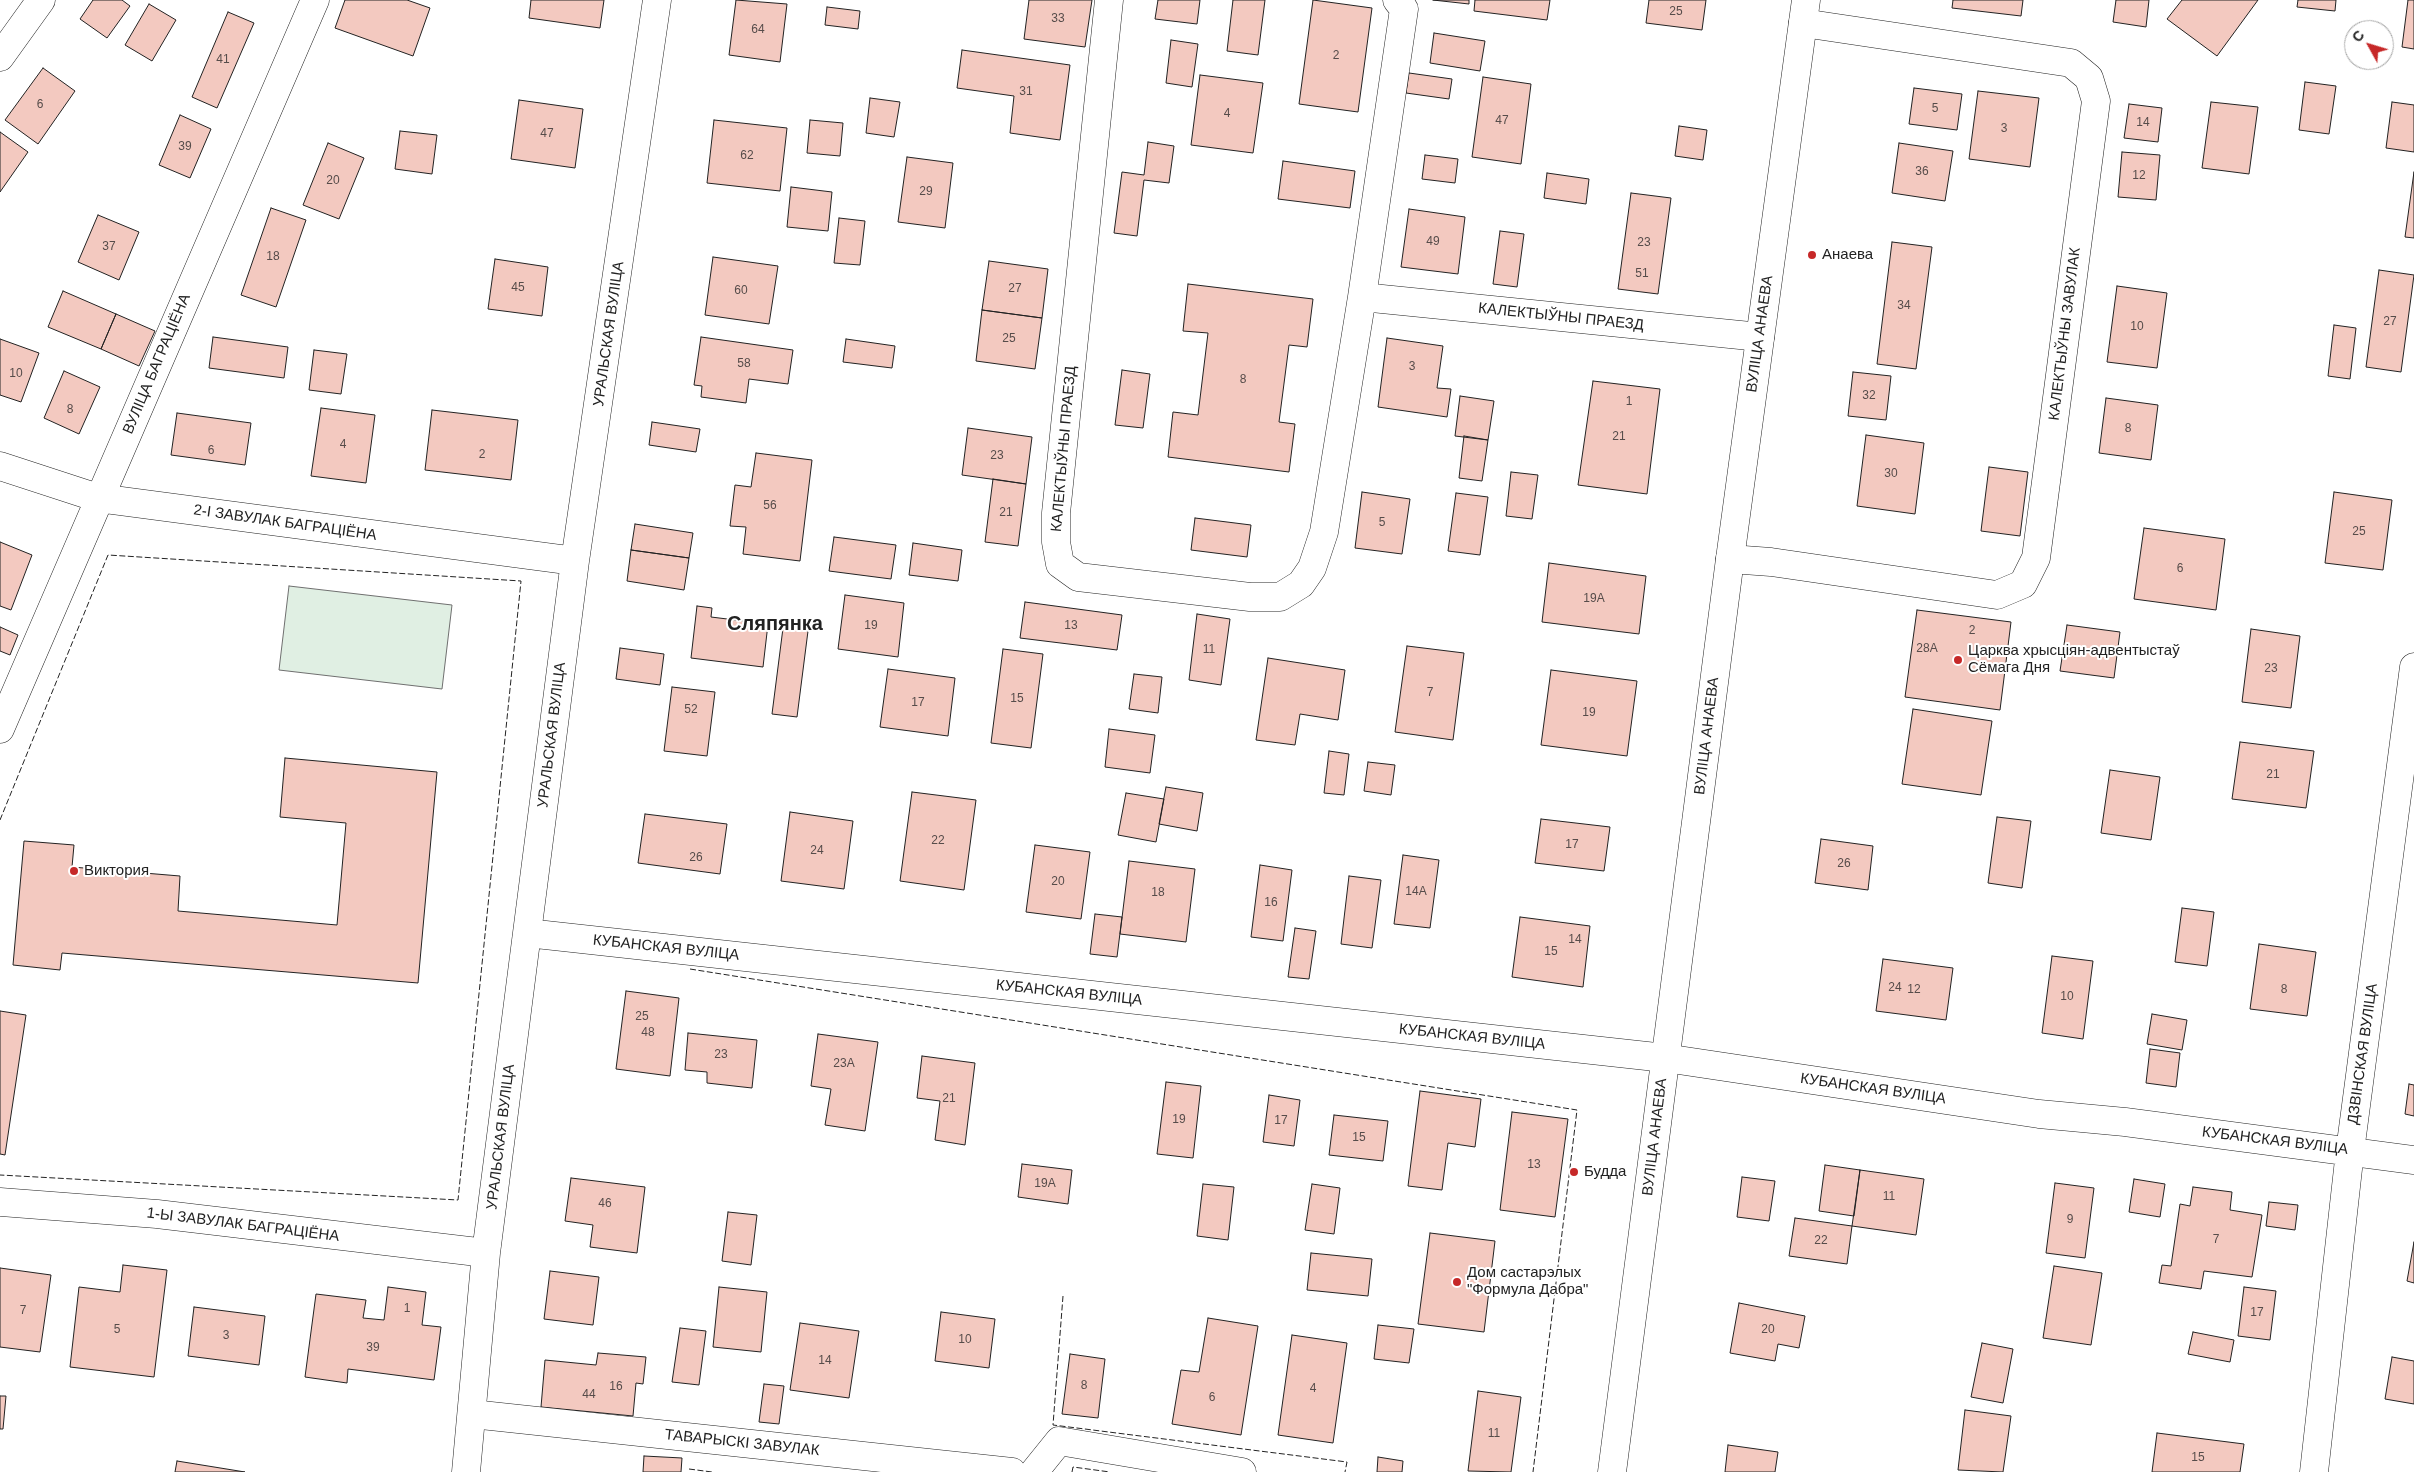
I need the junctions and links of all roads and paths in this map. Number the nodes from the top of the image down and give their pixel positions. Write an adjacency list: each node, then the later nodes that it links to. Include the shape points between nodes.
1 (41, 0): 7 (street)
2 (315, 0): 11 (street, ВУЛІЦА БАГРАЦІЁНА)
3 (657, 0): 13 (street, УРАЛЬСКАЯ ВУЛІЦА)
4 (1109, 0): 8 (street, КАЛЕКТЫЎНЫ ПРАЕЗД, via 1056,513 1060,564 1078,577 1250,597 1280,597 1301,584 1312,568 1324,532)
5 (1396, 0): 8 (street, КАЛЕКТЫЎНЫ ПРАЕЗД, via 1404,9)
6 (1804, 12): 9 (street, ВУЛІЦА АНАЕВА); 12 (street, КАЛЕКТЫЎНЫ ЗАВУЛАК, via 2071,63 2089,78 2096,101 2036,558 2023,584 1997,595 1771,562)
7 (0, 57)
8 (1362, 297): 9 (street, КАЛЕКТЫЎНЫ ПРАЕЗД)
9 (1760, 337): 12 (street, ВУЛІЦА АНАЕВА)
10 (0, 466): 11 (street, 2-І ЗАВУЛАК БАГРАЦІЁНА)
11 (98, 498): 13 (street, 2-І ЗАВУЛАК БАГРАЦІЁНА); 15 (street, ВУЛІЦА БАГРАЦІЁНА)
12 (1730, 559): 17 (street, ВУЛІЦА АНАЕВА)
13 (575, 562): 16 (street, УРАЛЬСКАЯ ВУЛІЦА)
14 (2414, 667): 18 (street, ДЗВІНСКАЯ ВУЛІЦА)
15 (0, 729)
16 (527, 933): 17 (street, КУБАНСКАЯ ВУЛІЦА); 21 (street, УРАЛЬСКАЯ ВУЛІЦА)
17 (1665, 1058): 18 (street, КУБАНСКАЯ ВУЛІЦА, via 2040,1114); 27 (street, ВУЛІЦА АНАЕВА)
18 (2350, 1151): 19 (street, КУБАНСКАЯ ВУЛІЦА); 28 (street, ДЗВІНСКАЯ ВУЛІЦА)
19 (2414, 1160)
20 (0, 1202): 21 (street, 1-Ы ЗАВУЛАК БАГРАЦІЁНА, via 157,1214)
21 (486, 1253): 22 (street, УРАЛЬСКАЯ ВУЛІЦА)
22 (472, 1414): 23 (street, УРАЛЬСКАЯ ВУЛІЦА); 24 (street, ТАВАРЫСКІ ЗАВУЛАК)
23 (466, 1472)
24 (1012, 1472)
25 (1034, 1472): 26 (street, via 1059,1441)
26 (1242, 1472)
27 (1612, 1472)
28 (2314, 1472)

